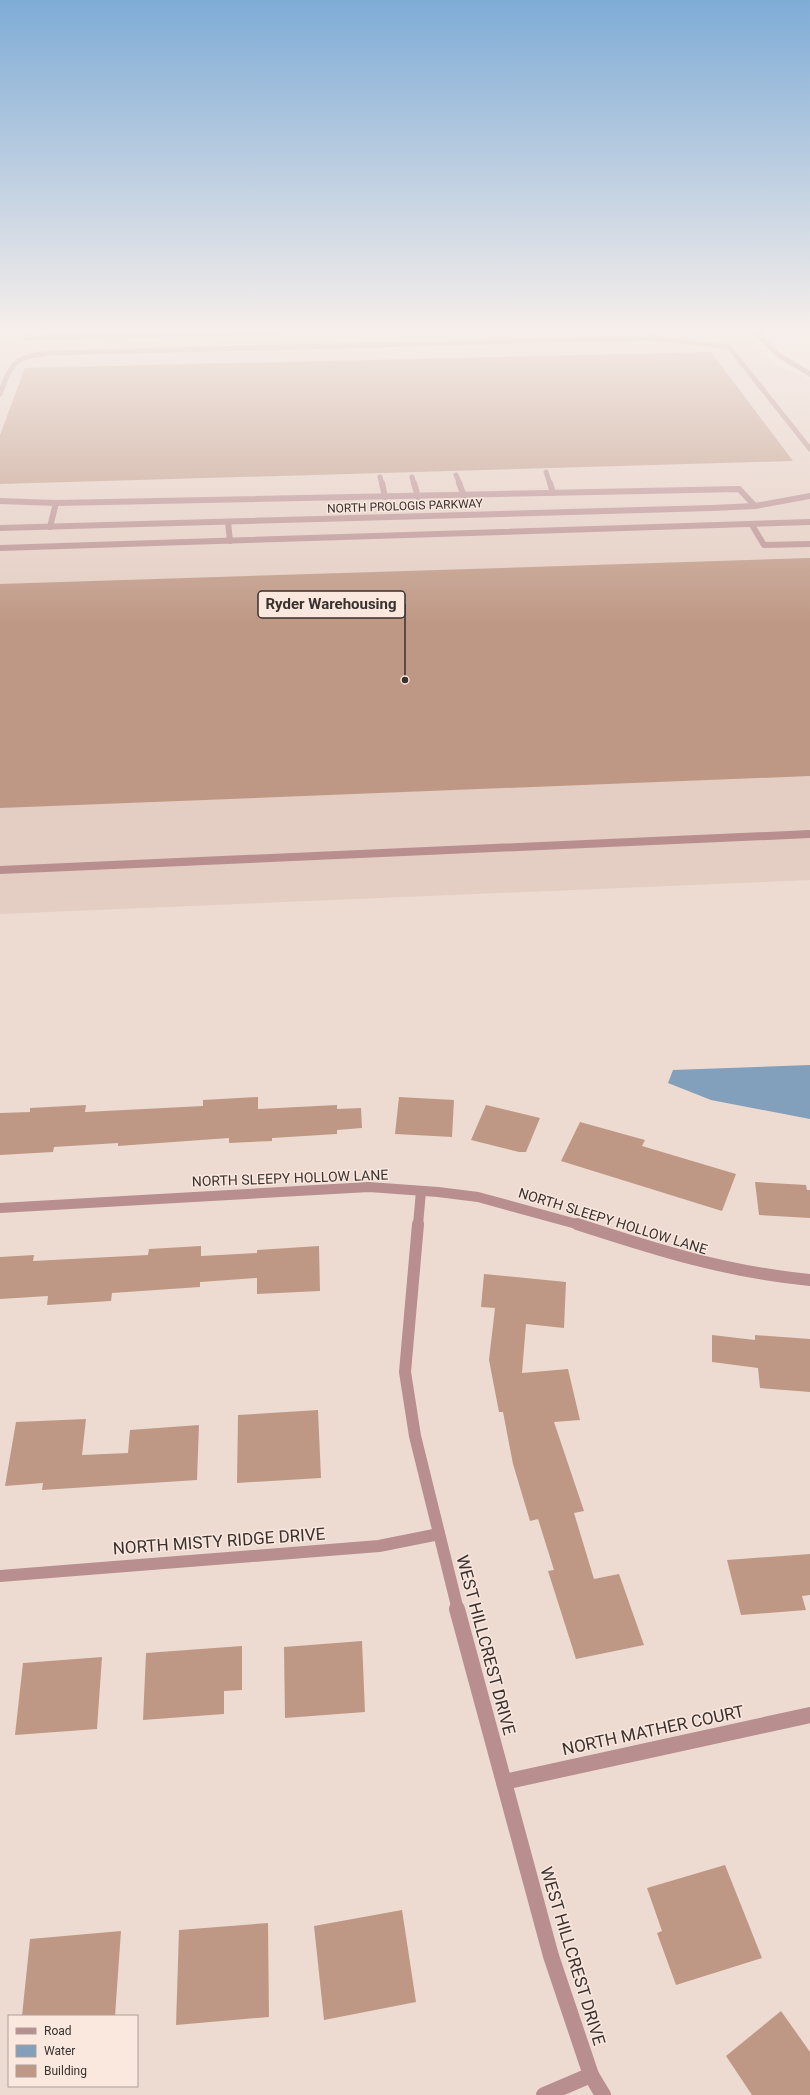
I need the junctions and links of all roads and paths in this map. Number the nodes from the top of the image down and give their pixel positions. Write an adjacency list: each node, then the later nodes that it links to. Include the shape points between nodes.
1 (794, 429): 2 (street)
2 (810, 449)
3 (546, 472): 7 (street)
4 (456, 475): 8 (street)
5 (380, 477): 10 (street)
6 (412, 477): 11 (street)
7 (554, 493): 8 (street); 14 (street, via 739,489)
8 (464, 496): 11 (street)
9 (810, 496): 14 (street, NORTH PROLOGIS PARKWAY)
10 (386, 497): 11 (street); 13 (street)
11 (418, 497)
12 (0, 501): 13 (street)
13 (56, 503): 18 (street)
14 (755, 506): 15 (street, NORTH PROLOGIS PARKWAY)
15 (228, 522): 18 (street, NORTH PROLOGIS PARKWAY); 20 (street)
16 (810, 522): 17 (street)
17 (752, 525): 20 (street); 21 (street, via 764,545)
18 (50, 527): 19 (street, NORTH PROLOGIS PARKWAY)
19 (0, 528)
20 (230, 541): 22 (street)
21 (810, 544)
22 (0, 548)
23 (810, 834): 24 (street)
24 (0, 870)
25 (421, 1191): 26 (street, NORTH SLEEPY HOLLOW LANE, via 369,1187); 27 (street, NORTH SLEEPY HOLLOW LANE, via 477,1197 526,1209 703,1264); 28 (street, WEST HILLCREST DRIVE, via 406,1372 415,1436)
26 (0, 1208)
27 (810, 1280)
28 (439, 1534): 29 (street, NORTH MISTY RIDGE DRIVE, via 379,1546); 31 (street, WEST HILLCREST DRIVE)
29 (0, 1576)
30 (810, 1715): 31 (street, NORTH MATHER COURT)
31 (504, 1782): 32 (street, WEST HILLCREST DRIVE, via 551,1956)
32 (591, 2075): 33 (street); 34 (street, WEST HILLCREST DRIVE)
33 (544, 2095)
34 (603, 2095)

